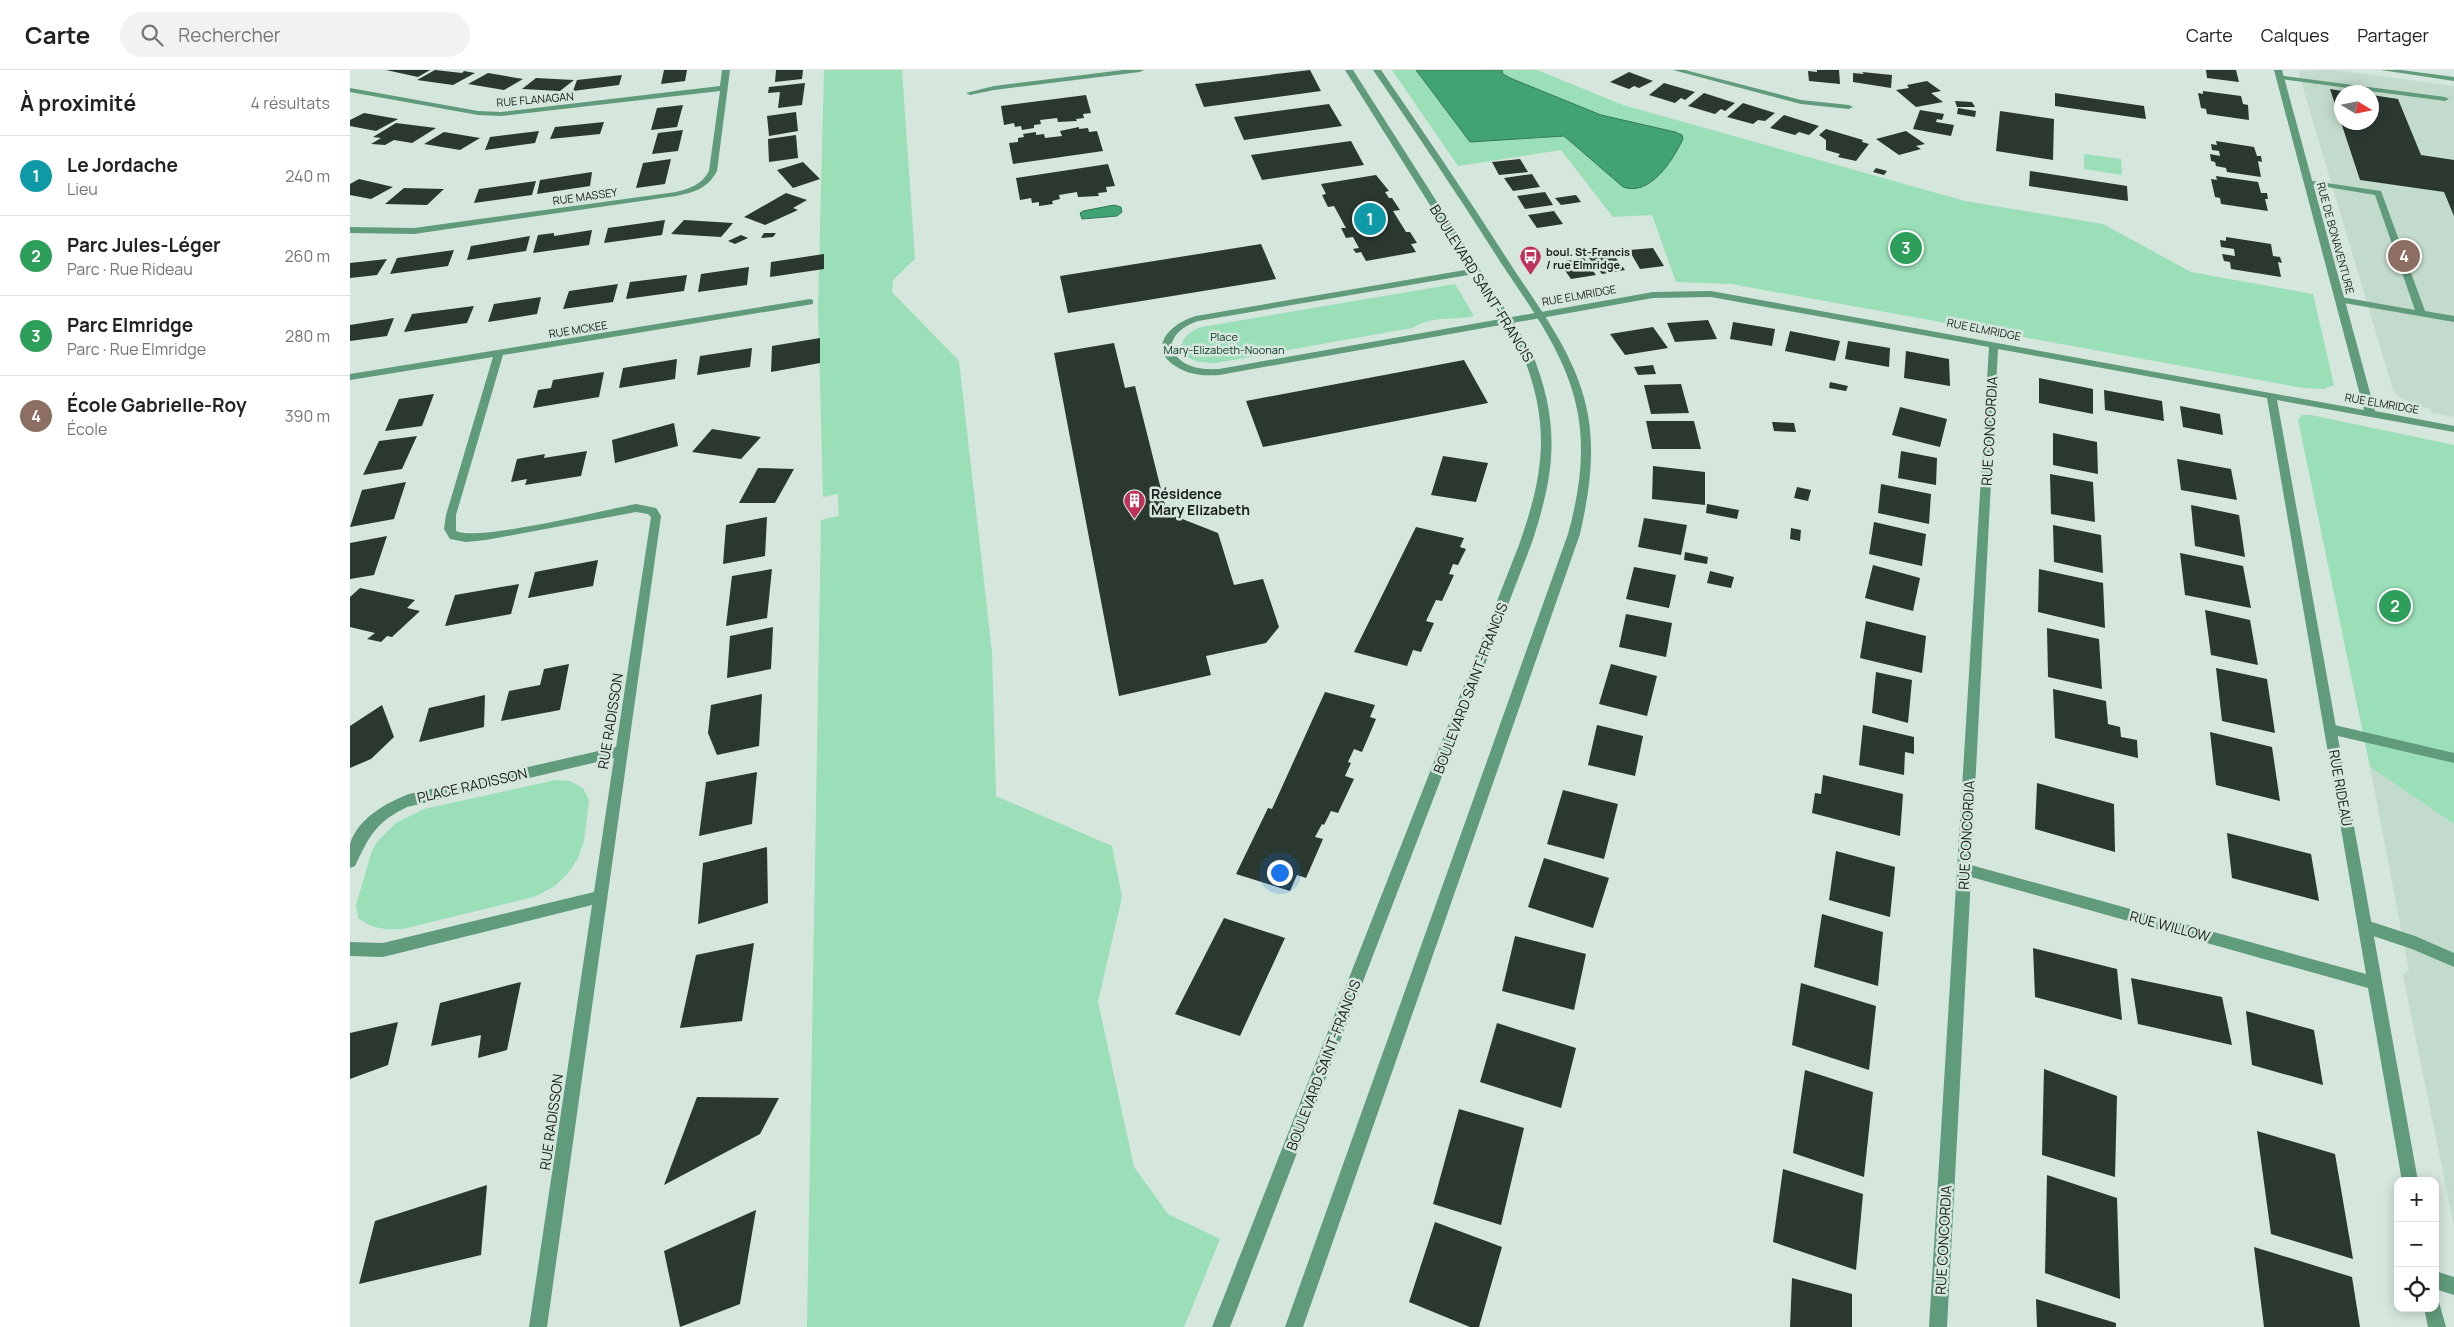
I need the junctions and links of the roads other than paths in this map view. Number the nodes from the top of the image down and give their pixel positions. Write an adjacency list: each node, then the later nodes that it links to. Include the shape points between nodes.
1 (726, 70): 9 (street, RUE MASSEY)
2 (1140, 70): 11 (street)
3 (1349, 70): 16 (street, BOULEVARD SAINT-FRANCIS)
4 (1377, 70): 19 (street)
5 (1677, 70): 13 (street, via 1811,104)
6 (2385, 70): 8 (street)
7 (2279, 73): 12 (street); 14 (street, RUE DE BONAVENTURE)
8 (2454, 79)
9 (724, 88): 10 (street, RUE FLANAGAN, via 501,114 478,113); 15 (street, RUE MASSEY, via 713,171 698,188 657,197 414,231)
10 (350, 90)
11 (970, 93)
12 (2445, 99)
13 (1849, 107)
14 (2309, 182): 17 (street, RUE DE BONAVENTURE); 20 (street, via 2378,193)
15 (350, 230)
16 (1476, 272): 22 (street, BOULEVARD SAINT-FRANCIS); 22 (street, via 1196,319 1177,328 1169,337 1166,348 1180,366 1201,372 1218,372)
17 (2341, 300): 20 (street); 27 (street, RUE DE BONAVENTURE)
18 (810, 302): 24 (street, RUE MCKEE)
19 (1540, 314): 22 (street, RUE ELMRIDGE); 23 (street, RUE ELMRIDGE, via 1653,295 1711,294); 45 (street, via 1565,357 1582,404 1588,455 1579,517)
20 (2421, 314): 21 (street)
21 (2454, 319)
22 (1507, 320): 44 (street, BOULEVARD SAINT-FRANCIS, via 1532,362 1545,405 1546,475 1538,509)
23 (1994, 344): 26 (street, RUE ELMRIDGE); 33 (street, RUE CONCORDIA)
24 (499, 353): 25 (street, RUE MCKEE); 30 (street, RUE RADISSON, via 451,515 450,531 453,535 460,538 488,536 636,508 652,511 656,516)
25 (350, 377)
26 (2271, 395): 27 (street, RUE ELMRIDGE); 29 (street, RUE RIDEAU)
27 (2370, 413): 28 (street, RUE ELMRIDGE)
28 (2454, 429)
29 (2330, 729): 31 (street); 35 (street, RUE RIDEAU)
30 (622, 750): 32 (street, PLACE RADISSON, via 393,805 374,820); 34 (street, RUE RADISSON)
31 (2454, 758)
32 (350, 862)
33 (1964, 869): 38 (street, RUE WILLOW); 46 (street, RUE CONCORDIA)
34 (600, 897): 36 (street, via 384,950); 43 (street, RUE RADISSON)
35 (2366, 927): 37 (street); 38 (street, RUE RIDEAU)
36 (350, 949)
37 (2454, 960)
38 (2375, 983): 39 (street, RUE RIDEAU)
39 (2409, 1177)
40 (2439, 1281): 41 (street)
41 (2454, 1286)
42 (2434, 1312): 47 (street)
43 (538, 1327)
44 (1221, 1327)
45 (1294, 1327)
46 (1938, 1327)
47 (2437, 1327)

